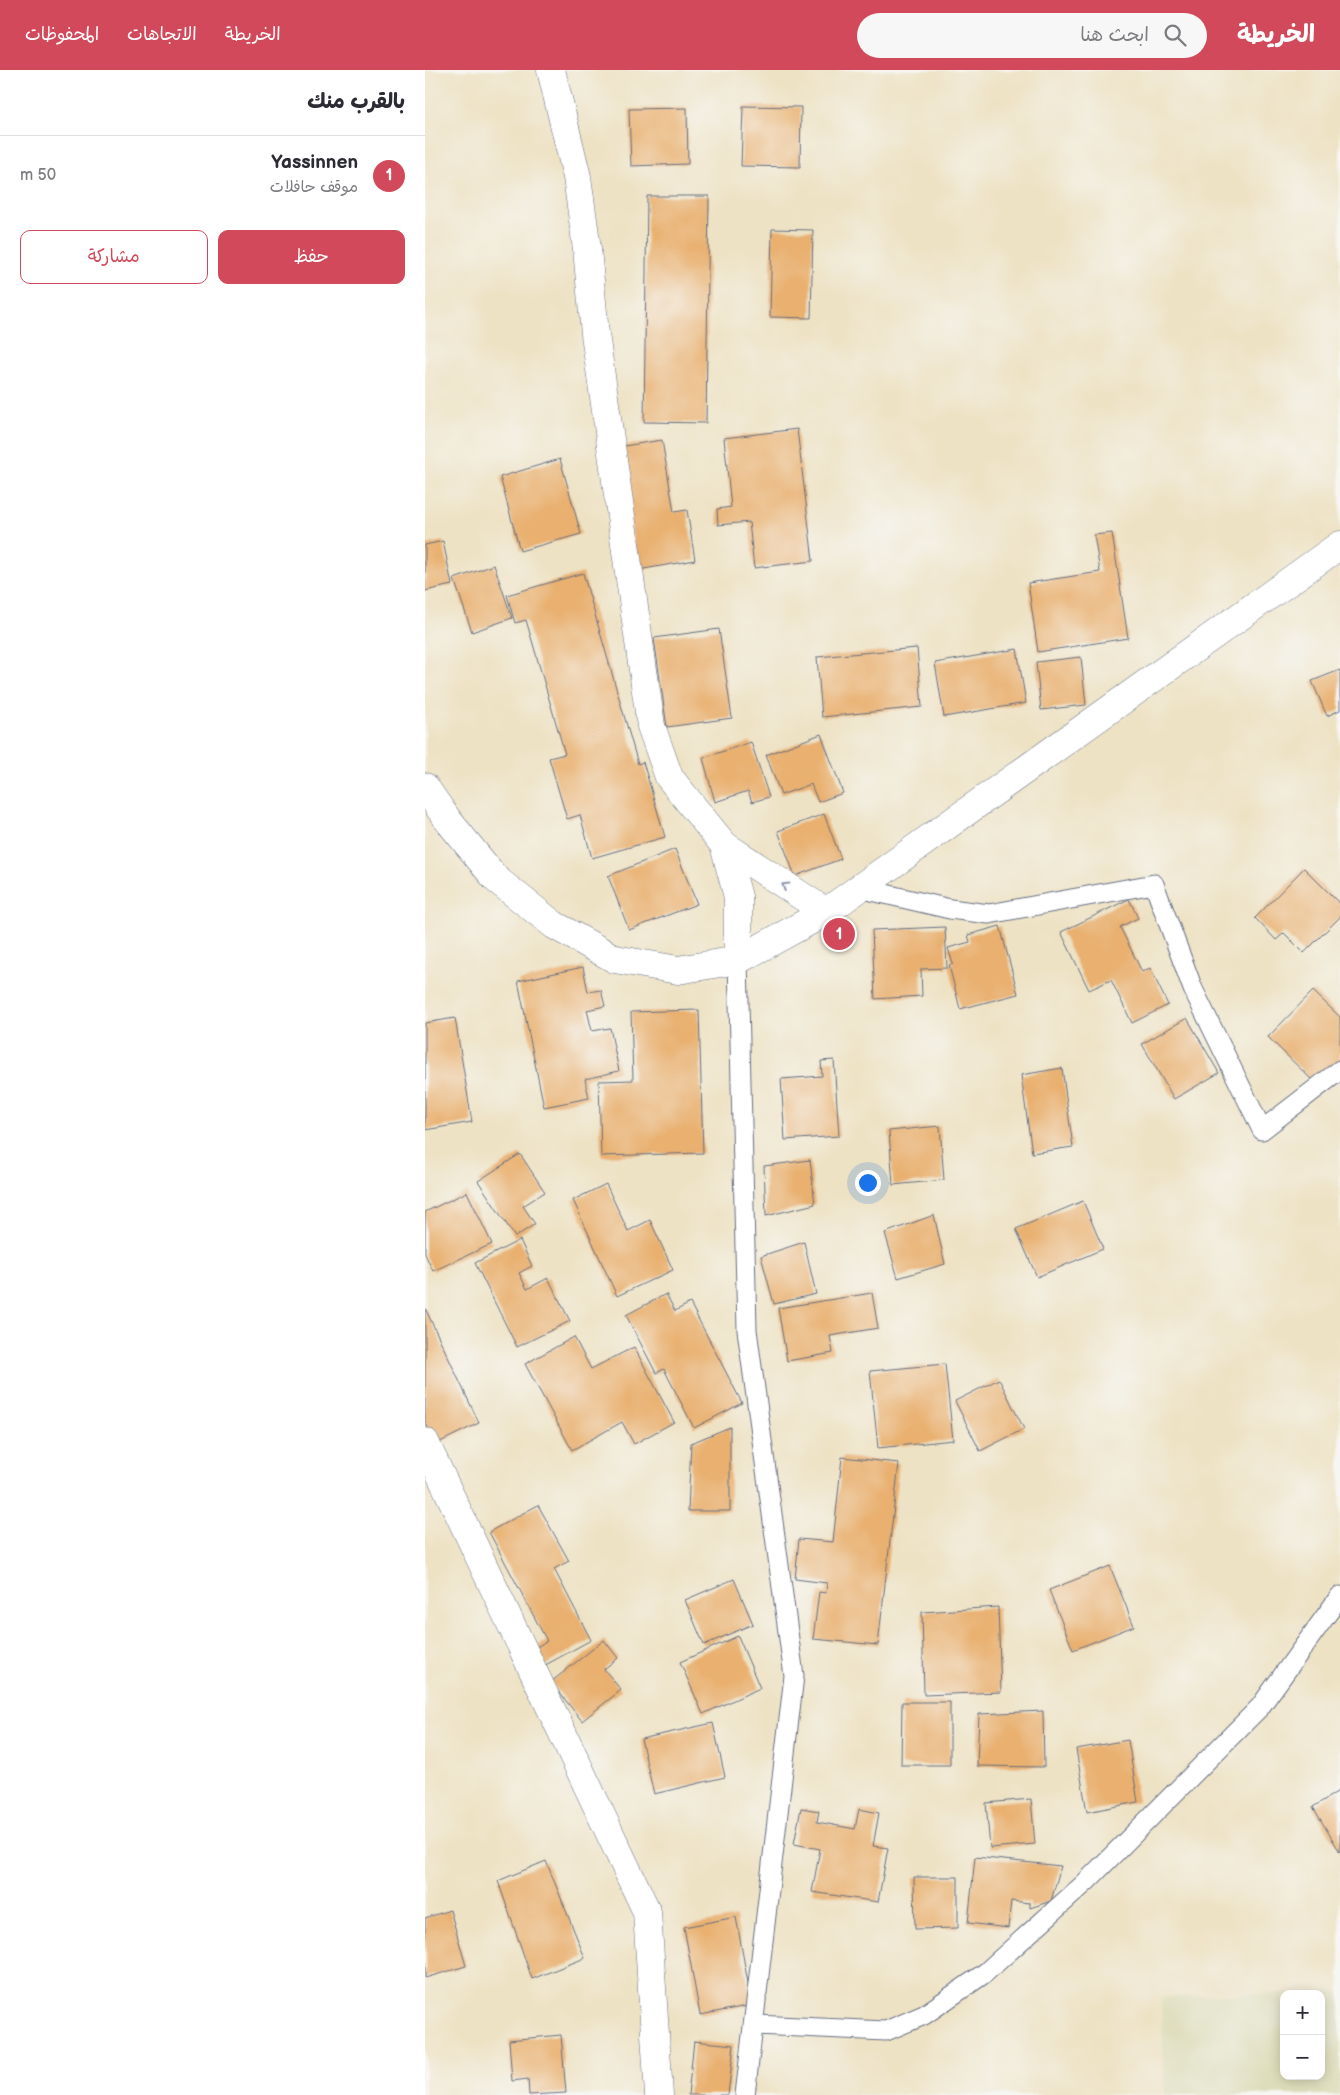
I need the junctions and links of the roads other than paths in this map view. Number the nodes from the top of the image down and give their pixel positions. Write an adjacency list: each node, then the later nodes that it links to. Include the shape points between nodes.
1 (551, 70): 4 (street, via 577,177 595,334 651,726 669,777)
2 (1340, 544): 5 (street)
3 (425, 787): 7 (street, via 496,879 554,925 615,958 678,970)
4 (723, 845): 6 (street, one-way to 4); 7 (street, via 739,897)
5 (859, 888): 6 (street); 8 (lane, via 950,909 989,914 1154,884 1193,989 1262,1130)
6 (826, 912): 7 (street)
7 (738, 960): 11 (lane, via 747,1330 794,1676)
8 (1340, 1070)
9 (425, 1442): 12 (street, via 647,1912)
10 (1340, 1596): 11 (lane, via 1260,1707 1085,1883 985,1974 924,2015 885,2031)
11 (754, 2025): 13 (lane)
12 (659, 2095)
13 (745, 2095)

